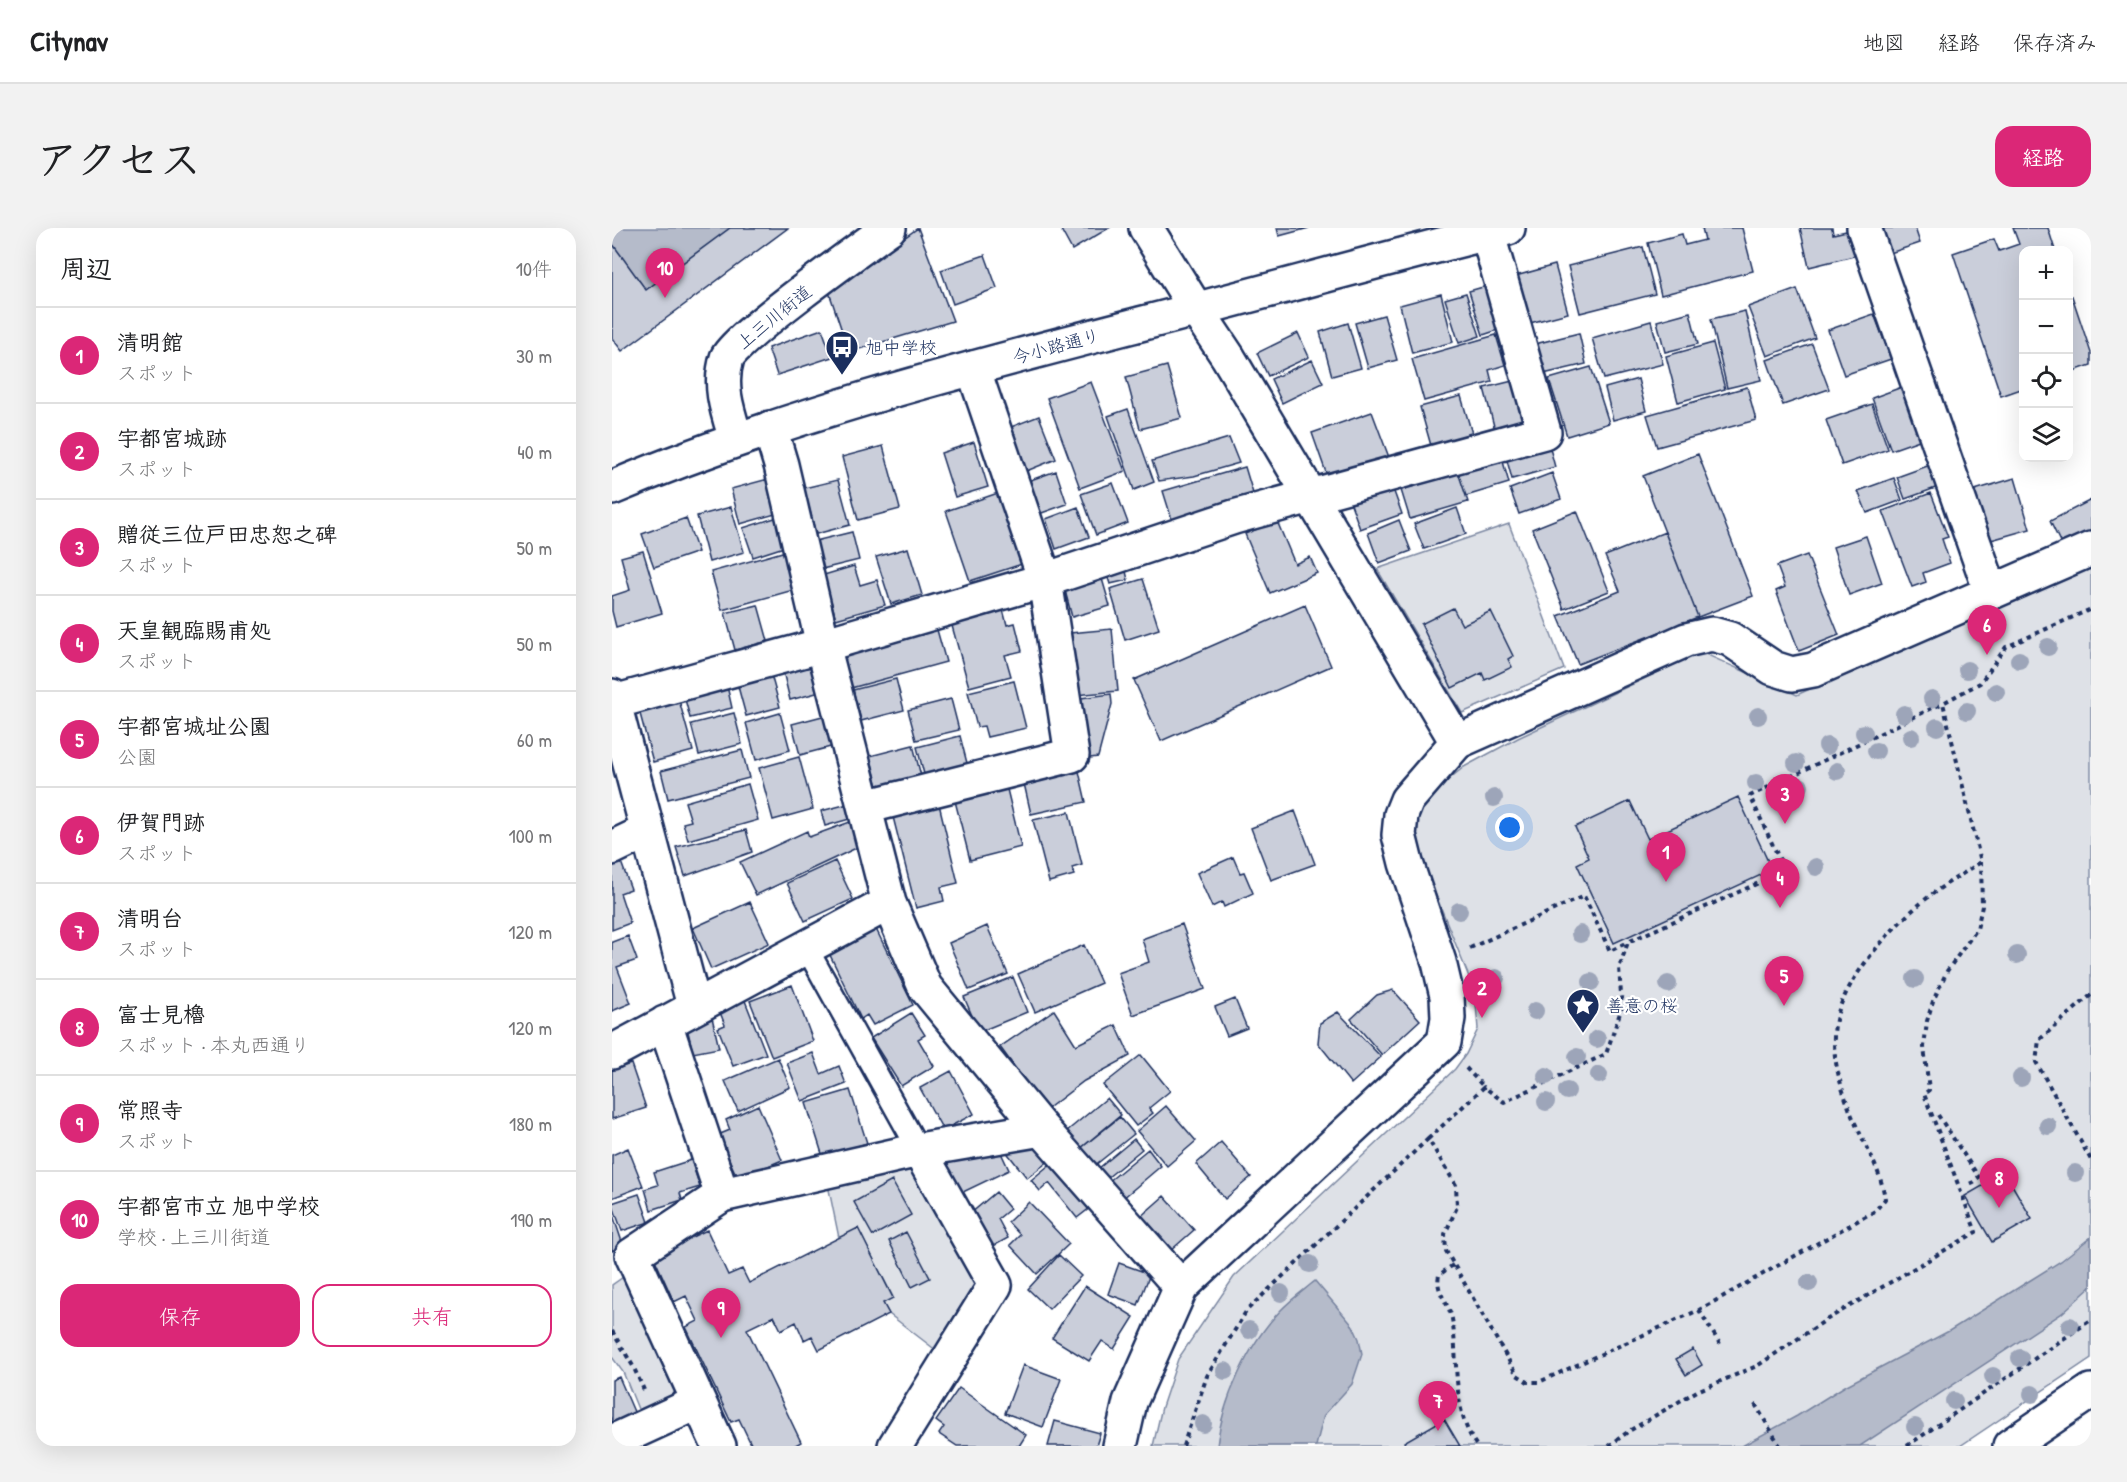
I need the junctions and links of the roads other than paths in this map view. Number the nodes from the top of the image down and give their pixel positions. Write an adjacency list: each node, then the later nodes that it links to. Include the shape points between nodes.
1 (889, 228): 8 (street, 上三川街道, via 755,329 728,356 723,393)
2 (1146, 228): 5 (street)
3 (1864, 228): 13 (street)
4 (1494, 230): 5 (street, 今小路通り); 10 (street, via 1544,432)
5 (1196, 309): 6 (street, 今小路通り); 10 (street)
6 (973, 368): 7 (street, 今小路通り); 12 (street)
7 (770, 428): 8 (street, 今小路通り); 14 (street)
8 (736, 439): 9 (street, 今小路通り)
9 (612, 488)
10 (1311, 496): 12 (street, via 1234,517); 16 (street)
11 (2091, 549): 13 (street)
12 (1045, 580): 14 (street); 17 (street, via 1072,755)
13 (1991, 592): 16 (street, via 1813,670 1792,674 1773,668 1730,639 1712,634 1686,640)
14 (823, 645): 15 (street); 17 (street)
15 (613, 699): 18 (street)
16 (1457, 742): 29 (street, via 1407,800 1399,835 1447,996 1444,1042)
17 (865, 807): 20 (street)
18 (647, 831): 19 (street); 22 (street)
19 (612, 848)
20 (889, 903): 21 (street); 25 (street, via 925,987)
21 (806, 947): 22 (street); 26 (lane)
22 (694, 1006): 23 (street)
23 (665, 1023): 24 (street); 27 (street)
24 (612, 1052)
25 (1042, 1128): 26 (street); 29 (street)
26 (920, 1150): 27 (street); 34 (street, via 995,1285)
27 (722, 1195): 28 (street)
28 (622, 1262): 31 (street)
29 (1181, 1287): 35 (street, via 1130,1401)
30 (2091, 1390): 36 (street)
31 (699, 1402): 32 (street); 33 (street)
32 (612, 1442)
33 (719, 1446)
34 (895, 1446)
35 (1120, 1446)
36 (2010, 1446)

